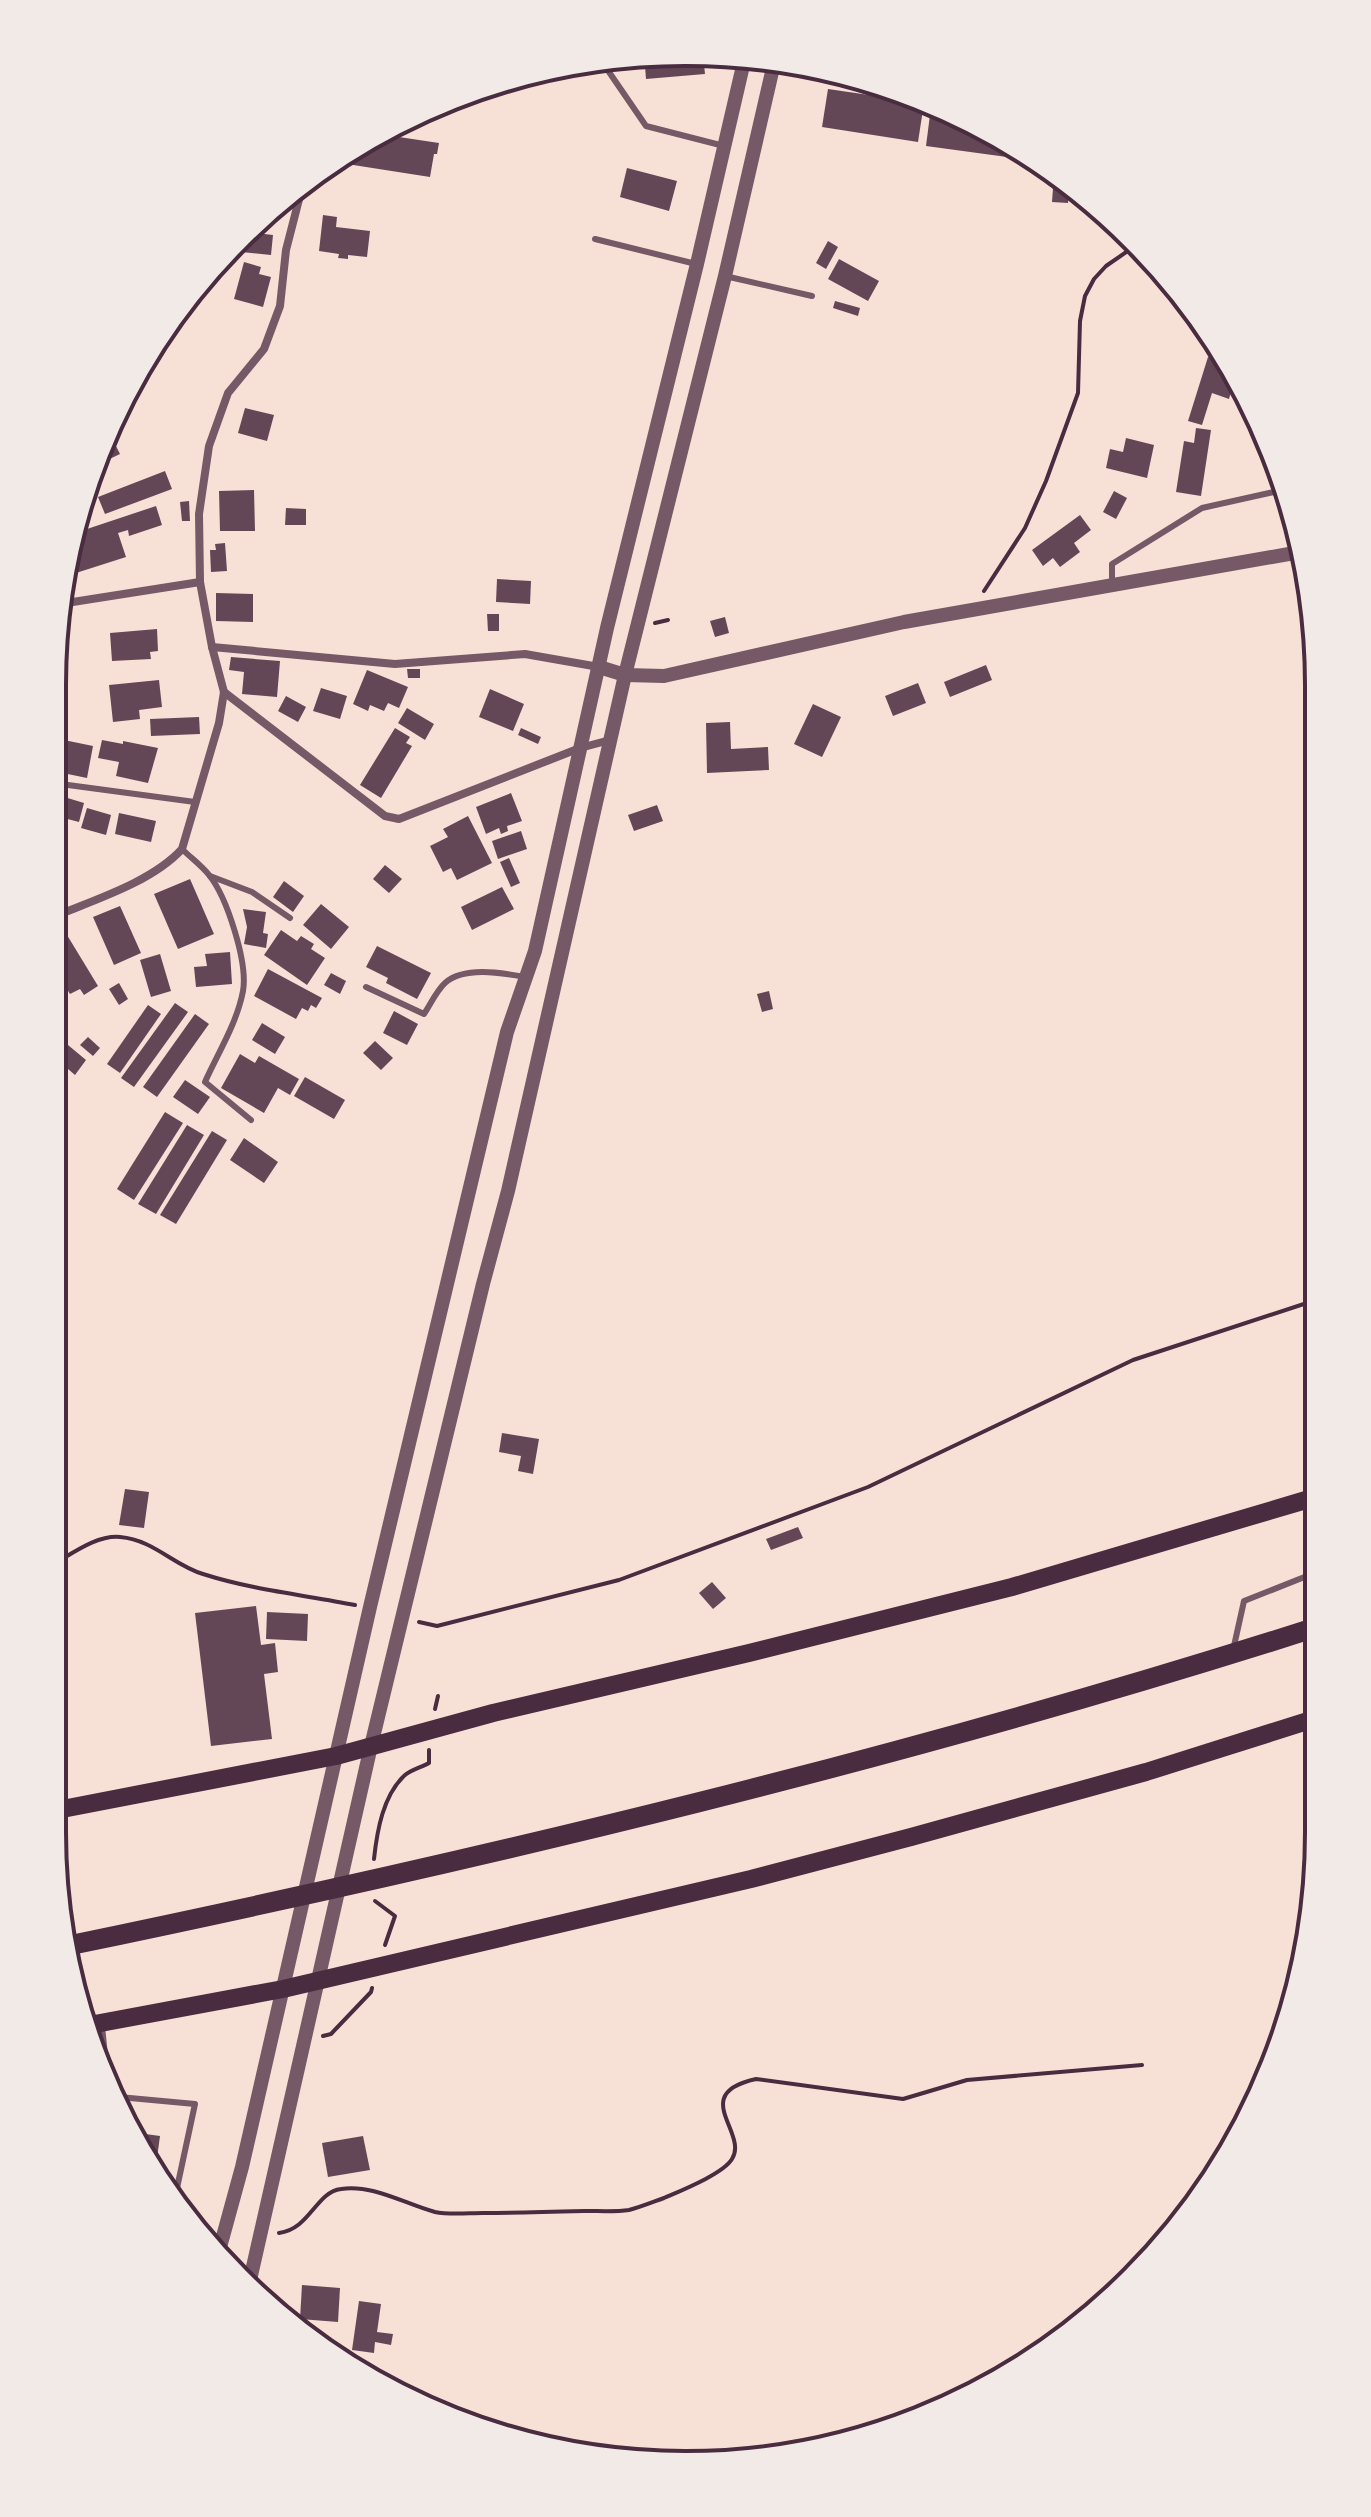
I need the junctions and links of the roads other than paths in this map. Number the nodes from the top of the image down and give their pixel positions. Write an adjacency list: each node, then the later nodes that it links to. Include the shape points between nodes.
1 (742, 69): 4 (street)
2 (609, 72): 4 (lane, via 646,126)
3 (772, 72): 8 (street)
4 (724, 146): 7 (street)
5 (298, 202): 12 (street, via 280,306 264,349 228,393 209,446 199,514)
6 (595, 239): 7 (lane)
7 (697, 264): 16 (street)
8 (725, 276): 9 (lane); 17 (street)
9 (812, 296)
10 (1274, 492): 13 (lane, via 1202,508 1112,564)
11 (1290, 554): 13 (street)
12 (200, 582): 14 (street); 15 (street)
13 (1112, 585): 17 (street, via 904,622 664,676)
14 (71, 602)
15 (212, 647): 16 (street, via 395,664 525,654); 18 (street)
16 (599, 667): 17 (street); 20 (street)
17 (625, 675): 19 (street)
18 (224, 692): 20 (street, via 385,816 399,819); 22 (street)
19 (610, 740): 20 (street); 35 (street, via 508,1191)
20 (580, 748): 27 (street)
21 (68, 785): 22 (lane)
22 (195, 802): 23 (street)
23 (182, 849): 24 (lane); 25 (street, via 135,882)
24 (210, 876): 26 (lane, via 252,892); 29 (lane, via 232,921 243,959 243,990 205,1082)
25 (66, 911)
26 (290, 918)
27 (526, 977): 28 (lane, via 464,973 445,983 424,1014); 36 (street, via 507,1032)
28 (366, 987)
29 (251, 1120)
30 (1305, 1500): 35 (highway, via 1012,1587)
31 (1305, 1577): 33 (lane, via 1244,1601)
32 (1305, 1631): 33 (highway)
33 (1233, 1654): 38 (highway, via 713,1799)
34 (1305, 1722): 39 (highway, via 897,1841)
35 (371, 1746): 36 (highway); 39 (street)
36 (336, 1756): 37 (highway); 40 (street)
37 (66, 1808)
38 (77, 1944)
39 (320, 1980): 40 (highway); 45 (street)
40 (283, 1989): 41 (highway); 44 (street)
41 (97, 2023)
42 (127, 2098): 43 (lane, via 195,2104)
43 (177, 2186)
44 (222, 2242)
45 (251, 2274)

